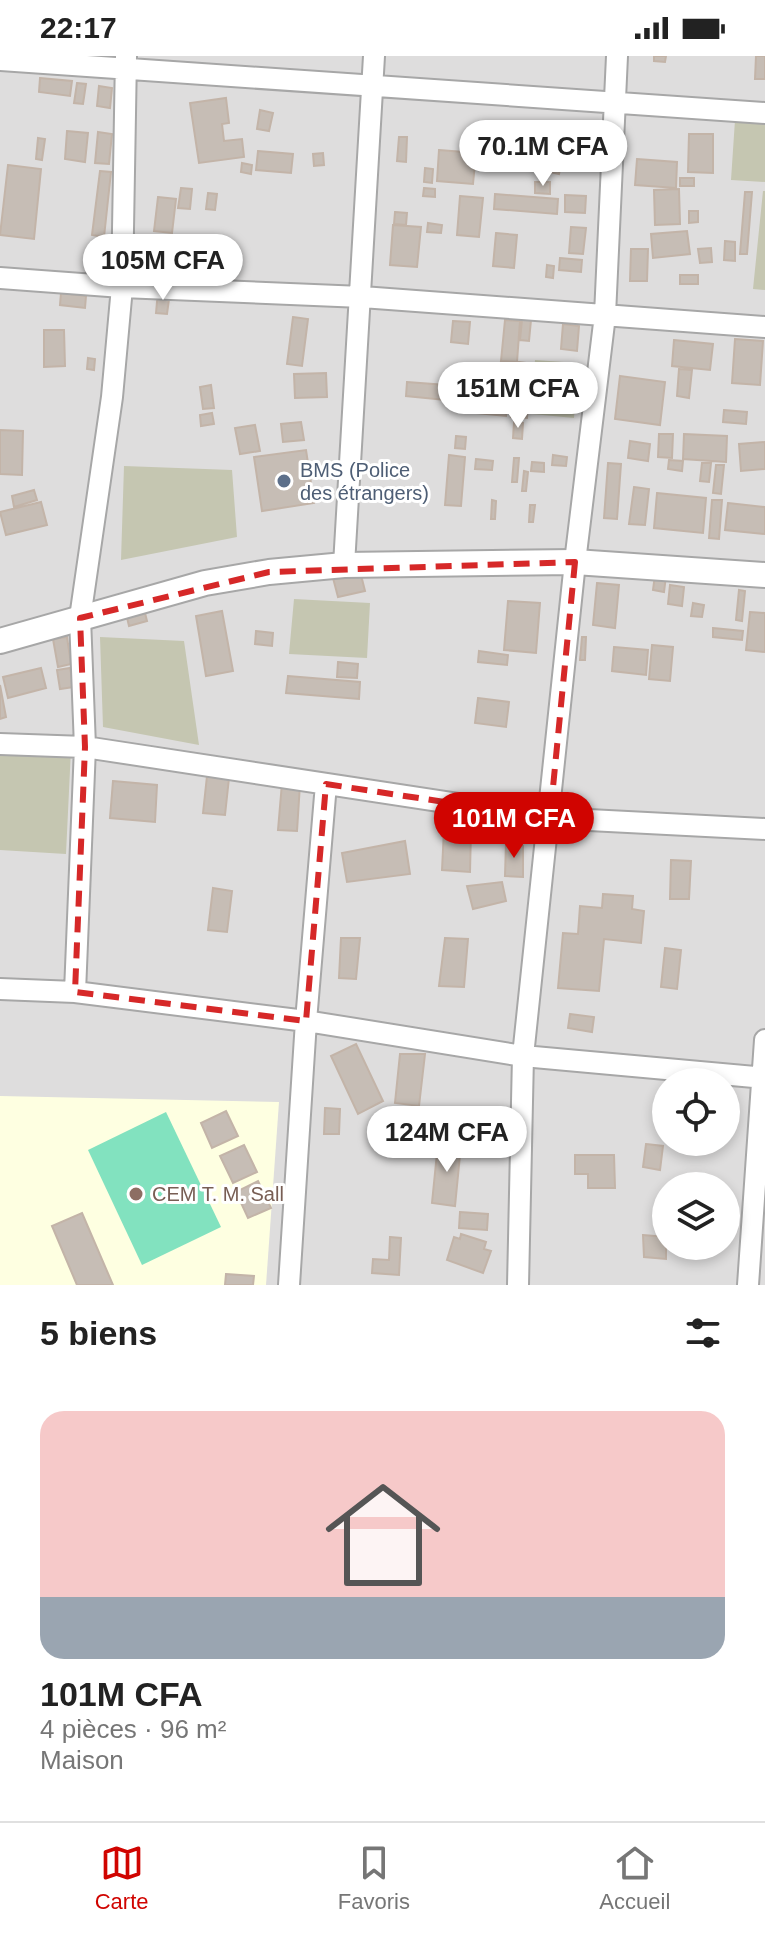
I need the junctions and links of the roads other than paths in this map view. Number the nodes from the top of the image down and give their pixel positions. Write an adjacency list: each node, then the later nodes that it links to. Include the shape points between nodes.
1 (374, 56): 5 (street)
2 (617, 56): 6 (street)
3 (0, 60): 4 (street)
4 (126, 63): 5 (street); 9 (street)
5 (372, 87): 6 (street); 10 (street)
6 (614, 103): 7 (street); 11 (street)
7 (765, 113)
8 (0, 278): 9 (street)
9 (122, 287): 10 (street); 16 (street)
10 (362, 297): 11 (street); 14 (street)
11 (605, 315): 12 (street); 13 (street)
12 (765, 327)
13 (575, 562): 14 (street); 15 (street); 21 (street)
14 (344, 565): 16 (street, via 205,583)
15 (765, 575)
16 (80, 618): 17 (street); 19 (street)
17 (0, 641)
18 (0, 744): 19 (street)
19 (85, 747): 20 (street); 24 (street)
20 (326, 784): 21 (street); 25 (street)
21 (550, 818): 22 (street); 27 (street)
22 (765, 829)
23 (0, 989): 24 (street)
24 (75, 992): 25 (street)
25 (306, 1021): 27 (street); 29 (street)
26 (765, 1040): 28 (street)
27 (523, 1056): 28 (street); 30 (street)
28 (763, 1078): 31 (street)
29 (289, 1285)
30 (518, 1285)
31 (748, 1285)

